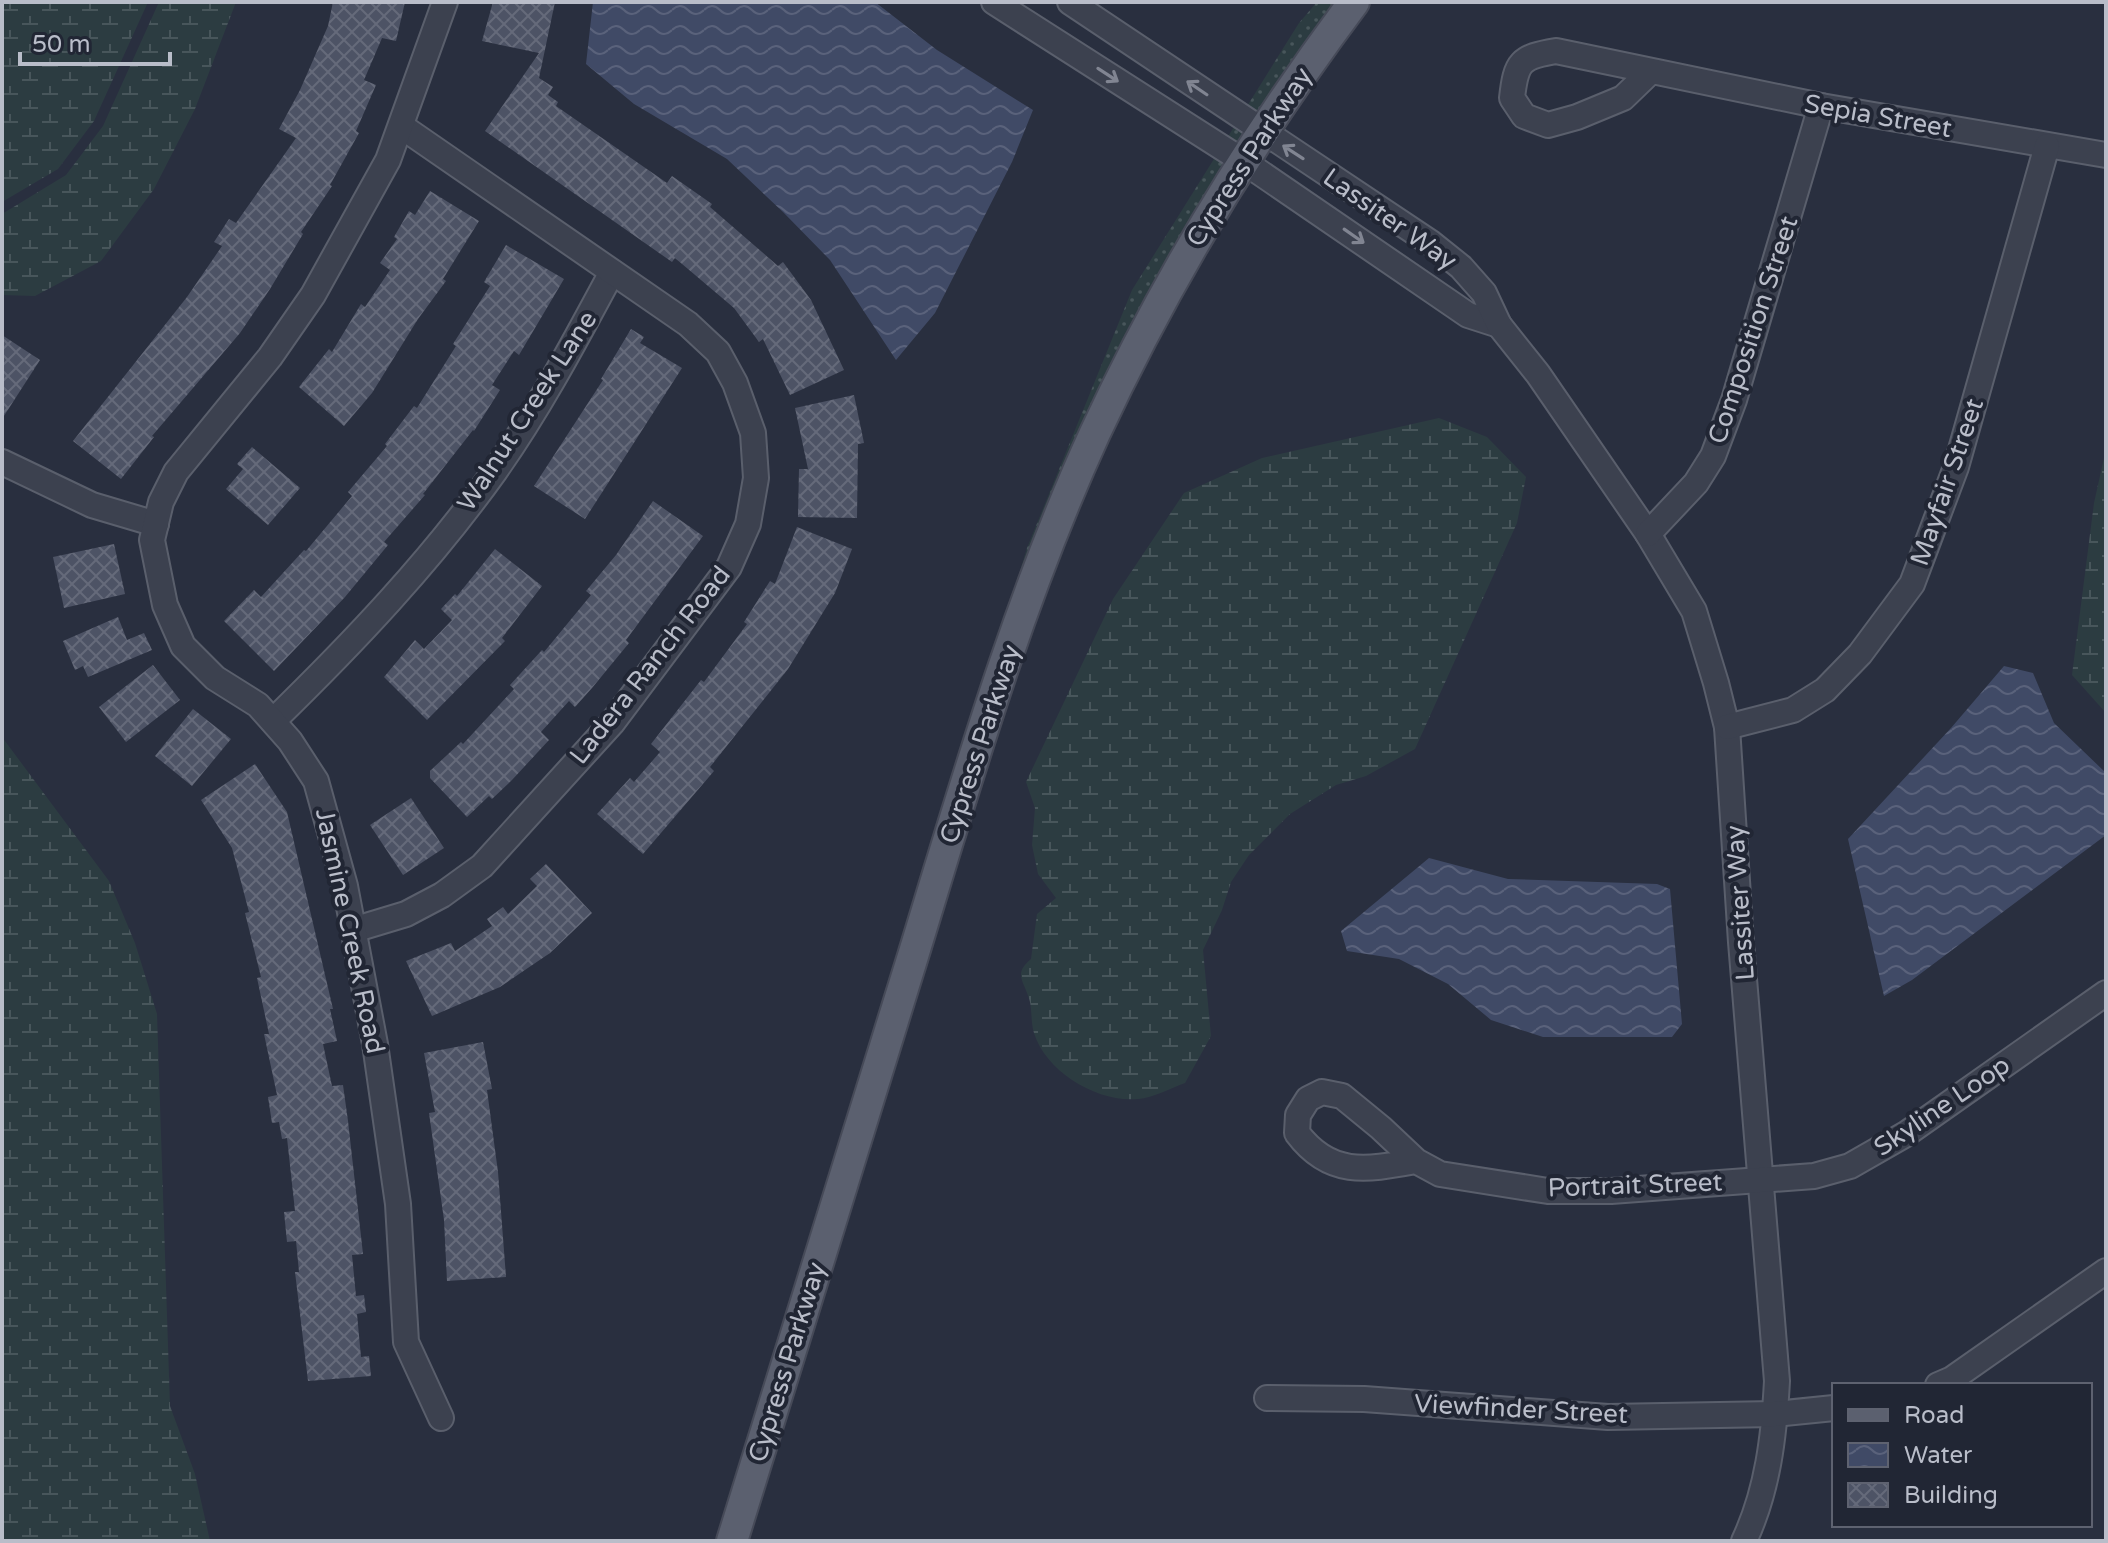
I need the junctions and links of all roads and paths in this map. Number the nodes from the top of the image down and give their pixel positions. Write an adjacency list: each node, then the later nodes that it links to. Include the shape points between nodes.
1 (445, 2): 9 (street, Jasmine Creek Road)
2 (994, 2): 6 (street, Lassiter Way)
3 (1061, 2): 6 (street)
4 (1070, 2): 10 (street, Lassiter Way, one-way to 4)
5 (1354, 2): 10 (main road, Cypress Parkway)
6 (1042, 33): 13 (street, Lassiter Way, one-way to 13)
7 (1650, 72): 7 (street, Sepia Street, via 1556,51 1531,55 1515,71 1512,98 1524,116 1548,125 1623,98); 8 (street, Sepia Street)
8 (1821, 106): 11 (street, Sepia Street); 18 (street, Composition Street, via 1713,456 1696,483)
9 (401, 126): 14 (street, Ladera Ranch Road); 17 (street, Jasmine Creek Road, via 388,160 313,295 176,472)
10 (1262, 132): 13 (main road, Cypress Parkway); 15 (street, Lassiter Way, one-way to 10, via 1484,293 1461,267)
11 (2047, 146): 12 (street, Sepia Street); 20 (street, Mayfair Street, via 1956,467 1912,584 1860,654 1825,690 1793,710)
12 (2106, 155)
13 (1243, 161): 15 (street, Lassiter Way, one-way to 15, via 1468,315); 31 (main road, Cypress Parkway, via 1120,381 1022,613)
14 (612, 272): 19 (street, Walnut Creek Lane, via 496,470 414,575); 21 (street, Ladera Ranch Road, via 688,324 724,362 753,433 756,478 748,524 729,567 612,723 482,866 406,914)
15 (1499, 325): 18 (street, Lassiter Way)
16 (2, 462): 17 (street, via 92,505)
17 (156, 524): 19 (street, Jasmine Creek Road, via 156,570 183,646 215,678)
18 (1648, 534): 20 (street, Lassiter Way, via 1694,611)
19 (273, 721): 21 (street, Jasmine Creek Road, via 316,781)
20 (1727, 727): 24 (street, Lassiter Way)
21 (353, 930): 30 (street, Jasmine Creek Road, via 398,1204 406,1342)
22 (2106, 993): 24 (street, Skyline Loop, via 1906,1134 1850,1166 1814,1176)
23 (1416, 1161): 23 (street, Portrait Street, via 1342,1096 1322,1092 1308,1099 1298,1115 1297,1133 1311,1152 1333,1164 1375,1169); 24 (street, Portrait Street, via 1440,1174 1548,1191)
24 (1762, 1179): 29 (street, Lassiter Way)
25 (2106, 1271): 26 (street)
26 (1943, 1383)
27 (1267, 1398): 29 (street, Viewfinder Street, via 1364,1399 1608,1417)
28 (1832, 1408): 29 (street)
29 (1775, 1414): 32 (street, Lassiter Way, via 1773,1448)
30 (441, 1418)
31 (732, 1541)
32 (1744, 1541)

